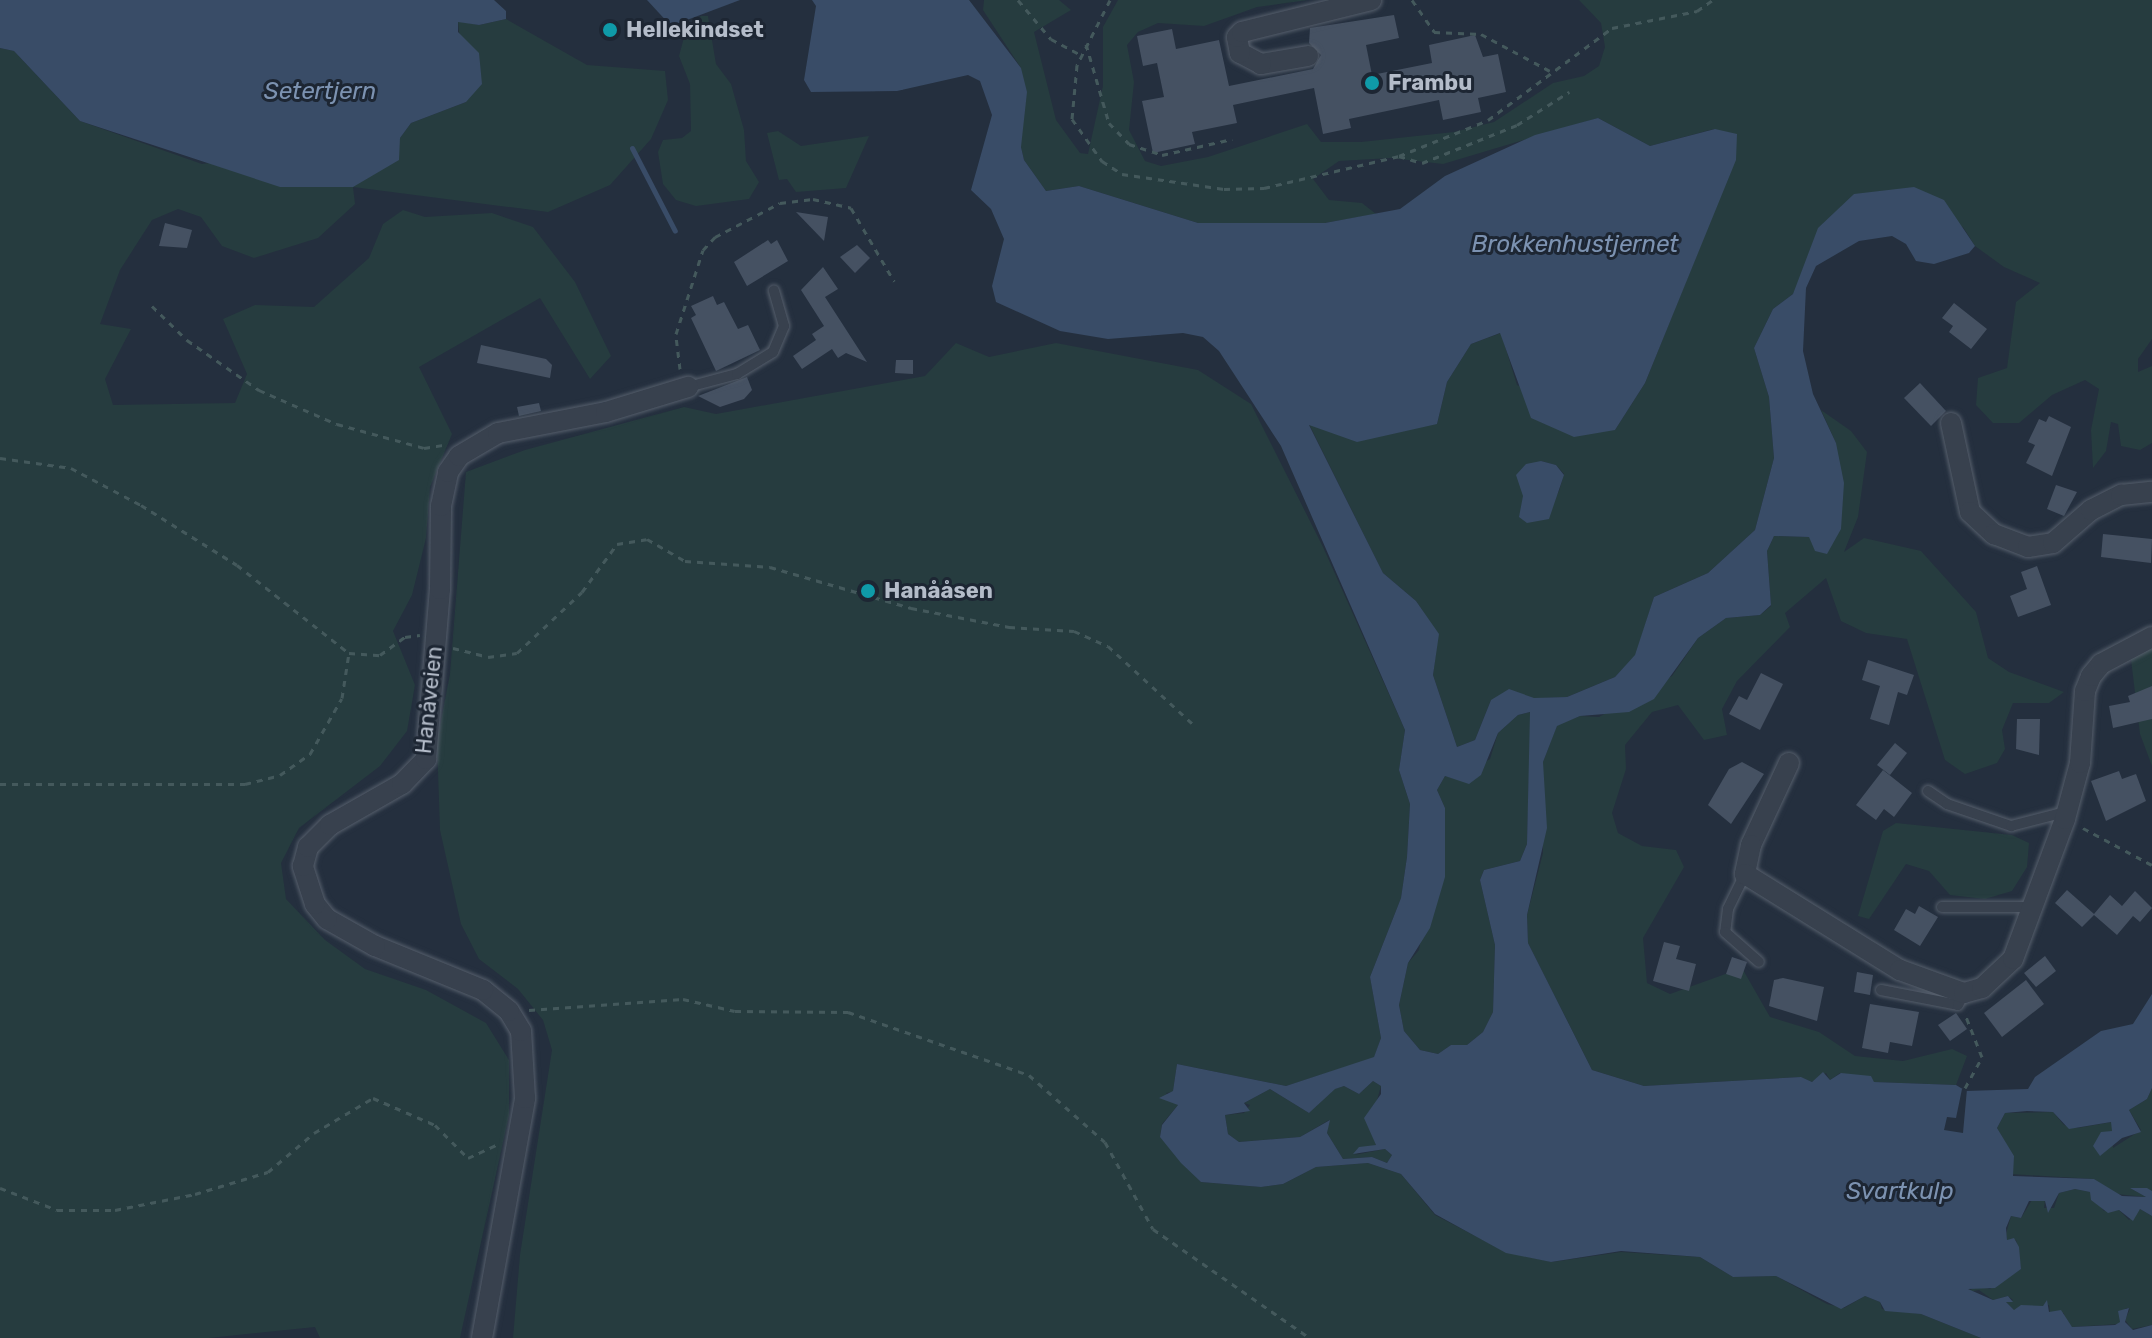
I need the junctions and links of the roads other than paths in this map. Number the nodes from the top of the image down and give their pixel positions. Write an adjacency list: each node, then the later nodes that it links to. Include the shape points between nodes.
1 (1371, 0): 2 (street, via 1237,37 1240,53 1250,61)
2 (1308, 56)
3 (774, 290): 4 (lane, via 784,326 773,352 737,374)
4 (688, 387): 17 (street, Hanåveien, via 606,412 498,433 466,449 448,472 443,495 426,759 402,784 330,825 308,847 306,884 327,919 375,946 483,990 509,1011 526,1052 519,1133)
5 (1951, 423): 6 (street, via 1970,512 1994,534 2028,547 2053,543 2091,510 2121,495)
6 (2152, 492)
7 (2152, 637): 10 (street, via 2101,664 2091,676 2085,691 2080,763)
8 (1789, 763): 11 (street, via 1751,845)
9 (1928, 791): 10 (lane, via 1947,804 2011,826)
10 (2066, 815): 13 (street)
11 (1745, 874): 14 (lane, via 1728,909 1725,932); 16 (street, via 1843,939)
12 (1942, 907): 13 (lane)
13 (2034, 908): 16 (street, via 2013,959 1982,988)
14 (1759, 962)
15 (1881, 990): 16 (lane)
16 (1961, 999)
17 (482, 1338)

